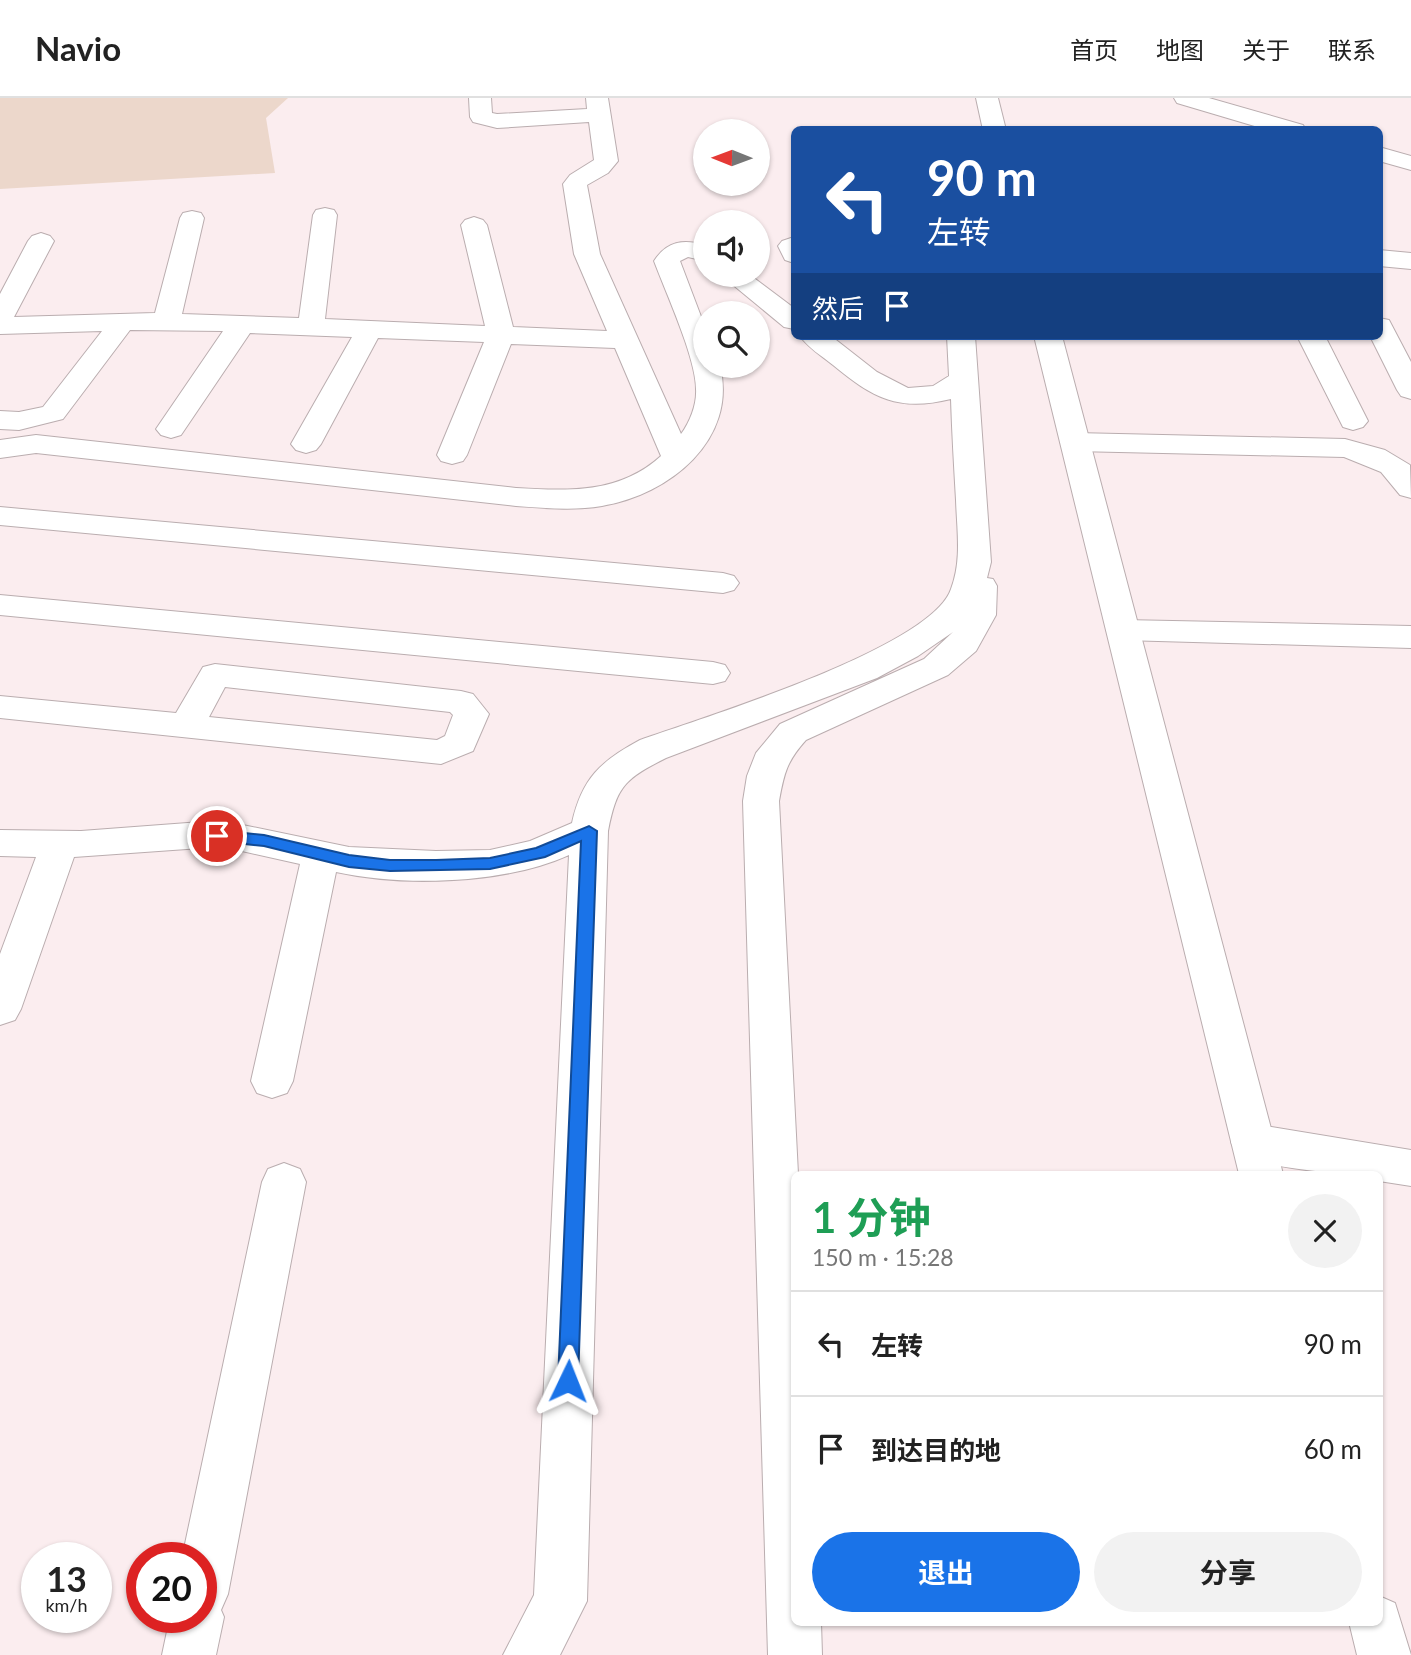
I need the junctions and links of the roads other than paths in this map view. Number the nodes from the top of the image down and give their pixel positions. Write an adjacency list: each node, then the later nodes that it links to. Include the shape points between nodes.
1 (480, 98): 4 (main road, via 481,117 497,121)
2 (987, 98): 6 (main road)
3 (1192, 99): 5 (main road)
4 (598, 107): 29 (main road, via 606,160 575,184 587,254)
5 (1230, 120): 7 (main road)
6 (994, 126)
7 (1269, 126)
8 (1383, 155): 9 (main road)
9 (1411, 163)
10 (326, 215): 24 (main road)
11 (192, 218): 20 (main road)
12 (474, 225): 28 (main road)
13 (41, 241): 19 (main road)
14 (693, 250): 26 (main road, via 672,253 667,261)
15 (1383, 258): 16 (main road)
16 (1411, 261)
17 (750, 287): 18 (main road)
18 (791, 317)
19 (0, 319)
20 (167, 321): 21 (main road); 22 (main road)
21 (122, 323): 23 (main road); 37 (main road, via 53,413)
22 (242, 324): 24 (main road); 39 (main road)
23 (0, 326)
24 (311, 327): 25 (main road)
25 (369, 330): 28 (main road); 41 (main road)
26 (693, 330)
27 (1383, 334): 36 (main road)
28 (501, 335): 29 (main road); 43 (main road)
29 (624, 340): 44 (main road)
30 (819, 340): 35 (main road, via 894,395 933,397)
31 (961, 340): 35 (main road)
32 (1049, 340): 40 (main road)
33 (1313, 340): 38 (main road)
34 (711, 378): 44 (main road, via 712,403)
35 (964, 379): 47 (main road)
36 (1411, 390)
37 (0, 420)
38 (1353, 421)
39 (171, 429)
40 (1075, 442): 45 (main road, via 1345,448 1381,457 1406,478); 50 (main road)
41 (306, 444)
42 (0, 449): 44 (main road, via 37,444 560,500 604,496 644,481)
43 (452, 455)
44 (678, 460)
45 (1411, 489)
46 (0, 516): 48 (main road)
47 (975, 562): 55 (main road, via 966,595 942,624 906,648 865,670 627,762 605,780); 65 (main road, via 981,587 979,615 964,643 936,667 793,733 774,753 765,776 761,801)
48 (723, 583)
49 (0, 605): 52 (main road)
50 (1123, 630): 51 (main road); 61 (main road)
51 (1411, 637)
52 (713, 673)
53 (0, 707): 54 (main road)
54 (187, 726): 54 (main road, via 441,752 460,744 471,715 461,702 215,675)
55 (589, 831): 58 (main road, via 539,853 490,864 390,865); 70 (main road, via 560,1601)
56 (0, 843): 57 (main road)
57 (60, 844): 58 (main road, via 233,836); 59 (main road)
58 (321, 854): 60 (main road)
59 (0, 1009)
60 (272, 1081)
61 (1257, 1158): 62 (main road)
62 (1411, 1168)
63 (284, 1182): 64 (main road)
64 (211, 1542)
65 (791, 1555)
66 (794, 1626): 71 (main road)
67 (1377, 1626): 72 (main road)
68 (194, 1633): 69 (main road)
69 (189, 1655)
70 (530, 1655)
71 (795, 1655)
72 (1384, 1655)

